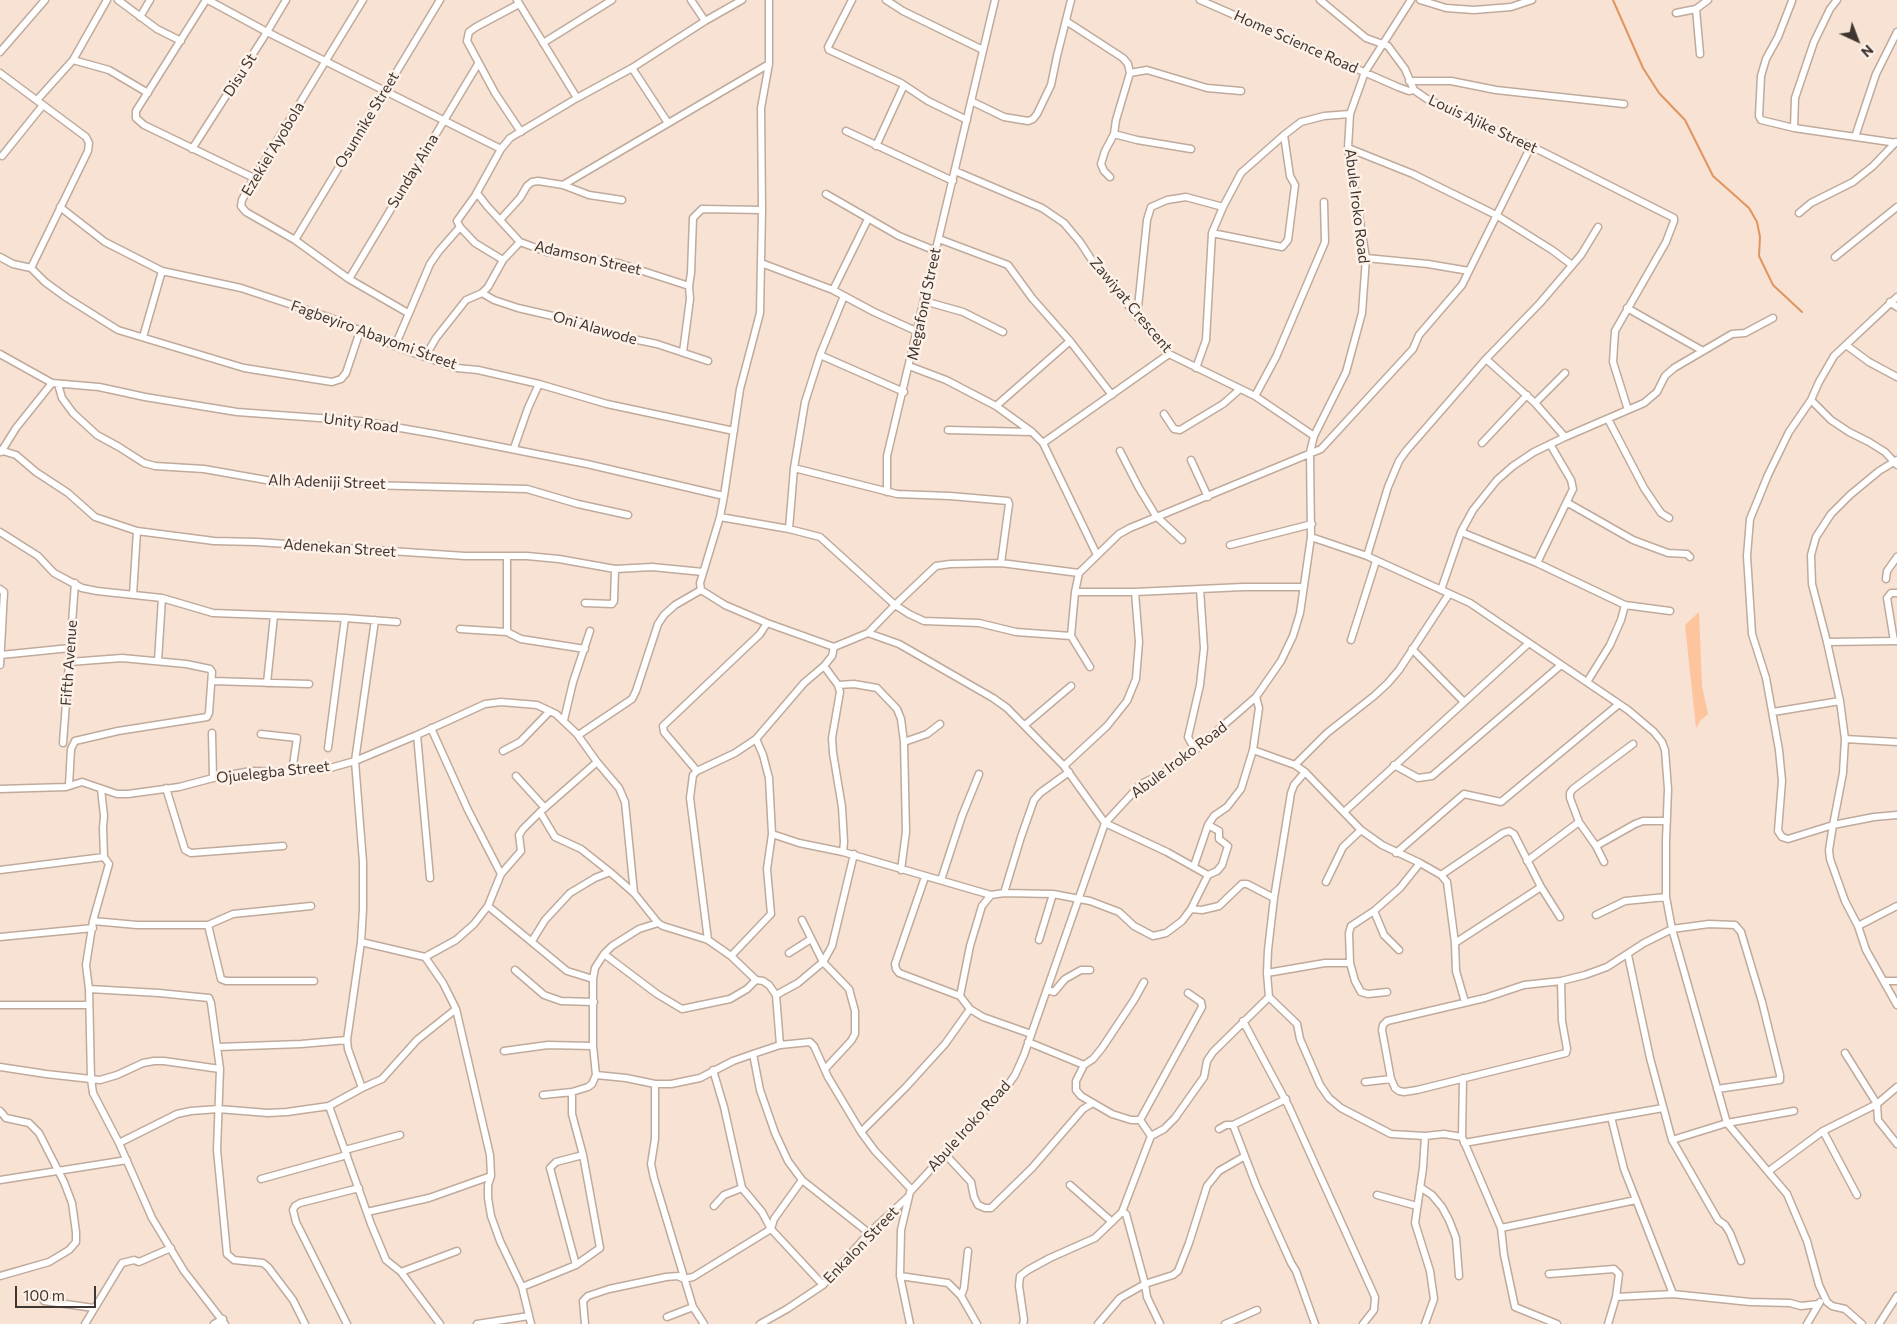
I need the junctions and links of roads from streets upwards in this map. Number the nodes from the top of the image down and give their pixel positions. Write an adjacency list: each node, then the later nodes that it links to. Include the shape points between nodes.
1 (45, 0): 38 (street)
2 (106, 0): 40 (street)
3 (118, 0): 29 (street)
4 (150, 0): 29 (street)
5 (207, 0): 32 (street); 34 (street)
6 (286, 0): 32 (street, Disu St)
7 (364, 0): 41 (street, Ezekiel Ayobola)
8 (440, 0): 50 (street, Osunnike Street)
9 (612, 0): 35 (street)
10 (691, 0): 31 (street)
11 (742, 0): 31 (street)
12 (769, 0): 43 (street)
13 (852, 0): 49 (street, via 829,50)
14 (886, 0): 37 (street)
15 (995, 0): 37 (street, Megafond Street)
16 (1071, 0): 30 (street)
17 (1200, 0): 26 (street, Home Science Road)
18 (1320, 0): 36 (street, Louis Ajike Street, via 1366,38)
19 (1411, 0): 36 (street, Abule Iroko Road)
20 (1420, 0): 21 (street, via 1446,8 1474,10)
21 (1532, 0)
22 (1708, 0): 27 (street)
23 (1837, 0): 63 (street, via 1814,42 1795,98)
24 (1792, 1): 63 (street, via 1766,59 1761,76 1758,116 1768,123)
25 (518, 2): 35 (street); 42 (street, via 469,32 467,41)
26 (1214, 3): 45 (street, Home Science Road)
27 (1696, 9): 28 (street); 39 (street)
28 (1676, 13)
29 (140, 17): 34 (street)
30 (1066, 21): 47 (street, via 1123,58); 56 (street, via 1051,85 1033,119 1004,117)
31 (705, 22): 44 (street)
32 (267, 32): 41 (street); 73 (street, Disu St)
33 (1897, 32): 68 (street, via 1876,74)
34 (181, 41): 53 (street)
35 (543, 43): 54 (street)
36 (1382, 44): 45 (street, Abule Iroko Road); 48 (street, Louis Ajike Street, via 1393,52)
37 (983, 50): 56 (street, Megafond Street)
38 (0, 52)
39 (1700, 54)
40 (73, 60): 53 (street, via 109,70); 55 (street)
41 (326, 61): 50 (street); 79 (street, Ezekiel Ayobola)
42 (478, 64): 60 (street, Sunday Aina); 65 (street)
43 (769, 64): 62 (street); 89 (street, via 761,108)
44 (632, 68): 54 (street); 62 (street)
45 (1365, 72): 51 (street, Home Science Road, via 1398,87); 59 (street, Abule Iroko Road)
46 (0, 73): 55 (street)
47 (1130, 73): 52 (street, via 1147,70 1207,88); 66 (street)
48 (1409, 80): 51 (street, Louis Ajike Street); 57 (street, via 1451,81 1496,90)
49 (904, 85): 61 (street); 70 (street)
50 (384, 90): 60 (street); 98 (street, Osunnike Street)
51 (1414, 90): 71 (street, Louis Ajike Street, via 1432,102)
52 (1241, 91)
53 (148, 93): 73 (street, via 136,111 136,118)
54 (577, 98): 65 (street)
55 (37, 100): 58 (street)
56 (971, 101): 61 (street, Megafond Street)
57 (1624, 104)
58 (43, 105): 76 (street); 87 (street, via 90,143)
59 (1350, 114): 67 (street, via 1301,122); 72 (street, Abule Iroko Road)
60 (444, 120): 74 (street); 110 (street, Sunday Aina)
61 (967, 120): 77 (street, Megafond Street)
62 (668, 123): 81 (street)
63 (1794, 128): 68 (street)
64 (846, 131): 70 (street)
65 (521, 132): 74 (street, via 510,138)
66 (1114, 134): 75 (street); 78 (street, via 1101,164)
67 (1284, 135): 86 (street, via 1241,172); 96 (street, via 1294,185 1288,240 1282,247)
68 (1855, 137): 69 (street)
69 (1897, 142): 90 (street, via 1853,182 1811,203)
70 (876, 146): 80 (street)
71 (1531, 146): 91 (street); 119 (street, Louis Ajike Street, via 1672,216 1674,221 1666,242)
72 (1348, 148): 91 (street, via 1413,174); 103 (street, Abule Iroko Road)
73 (192, 149): 79 (street)
74 (501, 149): 82 (street)
75 (1191, 149)
76 (2, 156)
77 (955, 171): 80 (street, Megafond Street); 121 (street, Zawiyat Crescent, via 1042,208 1064,223)
78 (1110, 177)
79 (254, 178): 98 (street, Ezekiel Ayobola, via 241,206)
80 (953, 181): 97 (street, Megafond Street)
81 (563, 185): 84 (street, via 589,195); 93 (street, via 532,182)
82 (476, 193): 93 (street, Adamson Street); 94 (street, via 458,221)
83 (826, 194): 92 (street)
84 (622, 200)
85 (1324, 202): 148 (street, via 1325,242 1276,356)
86 (1223, 206): 96 (street); 121 (street, via 1186,197 1150,207)
87 (60, 207): 107 (street); 108 (street, Fagbeyiro Abayomi Street, via 105,242)
88 (1897, 207): 102 (street)
89 (762, 210): 105 (street); 111 (street, via 698,212 693,218)
90 (1800, 213)
91 (1496, 215): 106 (street); 109 (street)
92 (868, 219): 100 (street); 112 (street)
93 (500, 220): 99 (street, Adamson Street)
94 (460, 227): 104 (street, via 475,243); 120 (street, via 430,264)
95 (1598, 227): 106 (street)
96 (1212, 233): 139 (street, via 1206,340)
97 (939, 239): 100 (street, Megafond Street); 127 (street, via 1008,265)
98 (295, 240): 110 (street, Ezekiel Ayobola)
99 (520, 242): 104 (street); 111 (street, Adamson Street, via 548,252 618,263)
100 (936, 251): 116 (street, Megafond Street)
101 (0, 257): 107 (street)
102 (1835, 257)
103 (1366, 258): 109 (street); 158 (street, Abule Iroko Road, via 1362,313 1355,343 1346,372)
104 (503, 260): 113 (street, via 494,280)
105 (761, 264): 112 (street); 156 (street, via 760,313 740,389)
106 (1572, 265): 136 (street)
107 (31, 268): 126 (street, via 45,282 100,320 118,330)
108 (162, 271): 123 (street, Fagbeyiro Abayomi Street, via 242,288); 126 (street)
109 (1469, 271): 166 (street, via 1413,349 1332,438 1321,449)
110 (348, 279): 120 (street, Ezekiel Ayobola)
111 (689, 286): 131 (street, via 689,314)
112 (833, 290): 114 (street)
113 (482, 293): 131 (street, Oni Alawode, via 518,308); 135 (street, via 466,300 436,338)
114 (844, 296): 124 (street); 134 (street)
115 (1897, 297): 117 (street)
116 (924, 300): 124 (street, Megafond Street); 125 (street, via 963,312)
117 (1890, 302): 118 (street); 128 (street)
118 (1897, 307)
119 (1627, 308): 130 (street); 152 (street, via 1615,331 1613,362)
120 (408, 313): 129 (street)
121 (1137, 317): 133 (street, Zawiyat Crescent)
122 (1773, 318): 130 (street)
123 (360, 331): 126 (street, via 346,373 332,382 244,368); 129 (street, Fagbeyiro Abayomi Street)
124 (916, 331): 138 (street, Megafond Street)
125 (1003, 332)
126 (143, 337)
127 (1070, 341): 146 (street); 151 (street)
128 (1846, 345): 141 (street); 149 (street, via 1827,367)
129 (395, 346): 135 (street, Fagbeyiro Abayomi Street)
130 (1703, 350): 152 (street, via 1664,376 1657,392 1644,403)
131 (683, 352): 137 (street, Oni Alawode)
132 (0, 354): 142 (street, Unity Road)
133 (1169, 354): 139 (street, Zawiyat Crescent); 146 (street)
134 (820, 356): 145 (street); 169 (street, via 805,402)
135 (425, 358): 143 (street, Fagbeyiro Abayomi Street, via 457,368)
136 (1486, 359): 147 (street); 188 (street, via 1399,461)
137 (708, 361)
138 (909, 366): 145 (street); 151 (street, Megafond Street, via 946,380)
139 (1196, 368): 144 (street, Zawiyat Crescent)
140 (1565, 373): 150 (street)
141 (1897, 377)
142 (55, 384): 163 (street, Unity Road, via 99,387 237,412 360,421); 165 (street, via 16,428); 174 (street, Alh Adeniji Street, via 73,413 97,435 144,463 155,466 204,469 283,483 527,490)
143 (539, 384): 156 (street, Fagbeyiro Abayomi Street, via 607,404); 163 (street)
144 (1240, 389): 148 (street, Zawiyat Crescent); 153 (street, via 1223,404 1180,430 1174,429)
145 (904, 392): 170 (street, via 888,456)
146 (1112, 395): 160 (street)
147 (1527, 395): 150 (street); 161 (street)
148 (1255, 396): 158 (street, Zawiyat Crescent)
149 (1811, 400): 168 (street, via 1831,420); 250 (street, via 1788,432 1750,519 1747,556 1752,634)
150 (1535, 403): 159 (street)
151 (996, 406): 157 (street, Megafond Street)
152 (1628, 410): 154 (street)
153 (1164, 414)
154 (1608, 419): 159 (street); 177 (street, via 1644,488 1658,509)
155 (948, 430): 157 (street)
156 (734, 431): 171 (street)
157 (1032, 432): 160 (street, Megafond Street)
158 (1314, 436): 166 (street, Abule Iroko Road)
159 (1565, 436): 162 (street)
160 (1043, 443): 186 (street, Megafond Street)
161 (1482, 443)
162 (1550, 444): 173 (street, via 1573,484); 182 (street, via 1513,466 1497,480 1473,510)
163 (514, 448): 171 (street, Unity Road)
164 (1120, 451): 175 (street)
165 (1, 452): 180 (street, Adenekan Street, via 16,455 95,517)
166 (1310, 452): 172 (street); 178 (street, Abule Iroko Road)
167 (1191, 460): 172 (street)
168 (1896, 462): 226 (street, via 1850,495 1831,514 1816,537 1810,555 1812,584)
169 (794, 468): 170 (street); 179 (street)
170 (887, 492): 192 (street, via 1008,501)
171 (724, 496): 176 (street)
172 (1208, 497): 175 (street)
173 (1568, 503): 189 (street, via 1640,543); 193 (street)
174 (628, 515)
175 (1156, 516): 184 (street); 186 (street, via 1119,534)
176 (720, 517): 179 (street); 195 (street)
177 (1669, 518)
178 (1312, 524): 183 (street, Abule Iroko Road); 185 (street)
179 (789, 529): 211 (street, via 820,537)
180 (137, 531): 187 (street, Adenekan Street, via 214,541); 208 (street)
181 (0, 532): 198 (street, via 38,556 54,573)
182 (1461, 532): 193 (street); 203 (street)
183 (1311, 537): 188 (street); 199 (street, Abule Iroko Road)
184 (1182, 540)
185 (1230, 545)
186 (1096, 554): 196 (street)
187 (507, 556): 194 (street, Adenekan Street, via 559,559); 221 (street)
188 (1367, 556): 191 (street)
189 (1690, 557)
190 (1897, 557): 197 (street, via 1887,571)
191 (1376, 561): 203 (street); 224 (street)
192 (1001, 563): 196 (street); 211 (street, via 936,566)
193 (1537, 564): 212 (street)
194 (615, 569): 195 (street, Adenekan Street, via 652,567); 210 (street, via 612,604)
195 (703, 572): 202 (street)
196 (1079, 573): 204 (street)
197 (1886, 579)
198 (75, 583): 208 (street, via 82,588); 229 (street, Fifth Avenue)
199 (1303, 586): 201 (street); 245 (street, Abule Iroko Road, via 1293,636)
200 (0, 589): 232 (street, via 4,592)
201 (1200, 589): 205 (street); 266 (street, via 1203,658 1188,737)
202 (701, 590): 218 (street, via 725,605); 257 (street, via 664,615 632,699)
203 (1441, 590): 207 (street)
204 (1075, 592): 205 (street); 223 (street)
205 (1135, 592): 273 (street, via 1139,642 1136,679 1127,701)
206 (1897, 593): 225 (street, via 1887,598)
207 (1449, 594): 227 (street, via 1470,603); 231 (street)
208 (133, 595): 209 (street)
209 (162, 598): 214 (street, via 213,613); 233 (street)
210 (585, 603)
211 (894, 605): 222 (street); 223 (street, via 924,621 980,623 1016,632)
212 (1625, 605): 213 (street); 240 (street, via 1610,645)
213 (1670, 611)
214 (274, 616): 215 (street); 241 (street)
215 (345, 618): 216 (street); 265 (street)
216 (375, 620): 217 (street); 269 (street)
217 (397, 622)
218 (767, 623): 228 (street); 274 (street, via 760,634 663,726 664,732)
219 (460, 629): 221 (street)
220 (590, 631): 230 (street)
221 (507, 632): 230 (street, via 521,639)
222 (868, 633): 228 (street); 253 (street, via 900,644 993,698)
223 (1071, 636): 238 (street)
224 (1351, 640)
225 (1895, 641): 226 (street)
226 (1827, 642): 246 (street)
227 (1529, 643): 236 (street); 247 (street)
228 (834, 647): 237 (street)
229 (70, 648): 232 (street); 234 (street, Fifth Avenue)
230 (585, 649): 251 (street)
231 (1412, 649): 247 (street); 271 (street, via 1388,683 1333,728)
232 (1, 655): 235 (street)
233 (158, 661): 234 (street, via 122,658); 239 (street, via 210,669)
234 (69, 662): 263 (street, Fifth Avenue)
235 (0, 665)
236 (1560, 665): 240 (street); 272 (street, via 1432,776 1418,778)
237 (824, 666): 243 (street); 259 (street, via 804,683)
238 (1090, 667)
239 (212, 681): 241 (street); 280 (street, via 209,713 204,718 136,727 75,741 71,749)
240 (1586, 682): 248 (street)
241 (267, 683): 242 (street)
242 (309, 684)
243 (838, 685): 261 (street, via 877,688 897,709); 296 (street, via 840,692 832,738 842,807)
244 (1071, 686): 253 (street)
245 (1256, 697): 266 (street, Abule Iroko Road); 267 (street, via 1259,708)
246 (1840, 701): 250 (street); 260 (street)
247 (1464, 702): 272 (street)
248 (1619, 704): 287 (street, via 1662,742 1668,789); 297 (street, via 1501,802 1464,794)
249 (550, 712): 251 (street, Ojuelegba Street); 254 (street, Ojuelegba Street, via 537,705 522,703 485,704); 268 (street, via 520,742)
250 (1773, 712): 291 (street, via 1782,781 1778,831 1788,839)
251 (564, 720): 257 (street, Ojuelegba Street)
252 (940, 724): 261 (street, via 927,734)
253 (1025, 725): 273 (street)
254 (431, 728): 258 (street, Ojuelegba Street); 307 (street)
255 (212, 733): 279 (street)
256 (261, 734): 275 (street, via 297,738)
257 (577, 734): 270 (street)
258 (417, 735): 269 (street, Ojuelegba Street); 311 (street)
259 (756, 739): 274 (street); 293 (street, via 769,778)
260 (1845, 739): 262 (street); 291 (street, via 1843,773)
261 (904, 742): 305 (street, via 906,832)
262 (1897, 742)
263 (63, 743)
264 (1633, 744): 288 (street, via 1570,793)
265 (328, 748)
266 (1195, 750): 289 (street, Abule Iroko Road, via 1162,774 1141,784)
267 (1253, 750): 271 (street); 290 (street, via 1241,789)
268 (503, 751)
269 (355, 761): 275 (street, Ojuelegba Street, via 330,768); 340 (street, via 362,862)
270 (597, 762): 284 (street); 316 (street, via 620,788 625,802)
271 (1295, 765): 276 (street)
272 (1394, 765): 285 (street)
273 (1066, 769): 289 (street); 315 (street, via 1034,800)
274 (697, 771): 337 (street, via 691,782 690,798)
275 (292, 772): 279 (street, Ojuelegba Street, via 251,771)
276 (1305, 772): 285 (street); 321 (street, via 1291,793)
277 (979, 774): 312 (street)
278 (516, 776): 284 (street)
279 (213, 778): 282 (street, Ojuelegba Street)
280 (69, 785): 281 (street, Ojuelegba Street); 283 (street, Ojuelegba Street, via 82,782)
281 (0, 788)
282 (166, 788): 283 (street, Ojuelegba Street, via 128,794); 294 (street, via 184,850 190,853)
283 (100, 789): 299 (street)
284 (542, 810): 306 (street, via 555,837 581,849); 307 (street, via 519,835 521,851)
285 (1344, 812): 292 (street)
286 (1897, 816): 291 (street)
287 (1667, 821): 295 (street, via 1635,824); 319 (street)
288 (1579, 822): 295 (street); 300 (street)
289 (1105, 823): 303 (street); 320 (street, Abule Iroko Road)
290 (1208, 825): 303 (street); 308 (street, via 1219,831 1219,839 1228,846 1222,865)
291 (1833, 825): 333 (street, via 1830,859)
292 (1361, 830): 297 (street); 313 (street, via 1343,847)
293 (772, 834): 296 (street); 346 (street, via 767,869 771,914)
294 (283, 846)
295 (1596, 846): 301 (street)
296 (843, 852): 298 (street)
297 (1396, 853): 302 (street)
298 (854, 854): 305 (street); 348 (street, via 832,946)
299 (104, 857): 304 (street); 331 (street, via 109,864)
300 (1527, 860): 309 (street, via 1514,834 1509,831); 314 (street)
301 (1604, 862)
302 (1420, 863): 309 (street); 326 (street, via 1400,888)
303 (1194, 866): 308 (street)
304 (0, 870)
305 (901, 870): 310 (street)
306 (610, 872): 316 (street); 339 (street, via 570,892 545,920)
307 (500, 874): 323 (street)
308 (1208, 875): 325 (street)
309 (1441, 875): 341 (street, via 1447,882)
310 (925, 877): 312 (street); 365 (street, via 896,969)
311 (430, 878)
312 (941, 880): 318 (street)
313 (1326, 882)
314 (1541, 887): 328 (street); 341 (street)
315 (1004, 893): 317 (street); 318 (street)
316 (634, 894): 330 (street)
317 (1053, 894): 320 (street); 338 (street)
318 (990, 895): 365 (street, via 982,906 970,946)
319 (1666, 896): 327 (street, via 1624,901); 334 (street)
320 (1080, 898): 325 (street, via 1119,912 1134,926 1153,936 1166,933); 361 (street, Abule Iroko Road)
321 (1274, 898): 325 (street, via 1242,884 1218,906); 352 (street)
322 (310, 906): 332 (street, via 233,914)
323 (488, 906): 339 (street); 347 (street, via 456,940)
324 (1897, 906): 333 (street)
325 (1191, 909)
326 (1374, 911): 342 (street, via 1384,935); 349 (street, via 1351,926)
327 (1596, 915)
328 (1560, 917)
329 (802, 920): 336 (street)
330 (658, 923): 337 (street); 344 (street, via 625,937)
331 (93, 925): 332 (street); 335 (street); 360 (street, via 86,965)
332 (208, 925): 355 (street, via 221,979)
333 (1858, 926): 357 (street, via 1866,950)
334 (1672, 929): 345 (street); 397 (street); 397 (street, via 1709,924 1735,925 1741,932 1762,1002 1780,1080)
335 (0, 937)
336 (811, 939): 343 (street); 348 (street)
337 (708, 940): 346 (street)
338 (1039, 940)
339 (532, 941): 353 (street, via 567,971)
340 (361, 942): 347 (street); 376 (street)
341 (1456, 943): 368 (street, via 1456,971)
342 (1399, 950)
343 (790, 953)
344 (604, 954): 353 (street, via 595,968); 354 (street, via 682,1009 730,1000)
345 (1628, 955): 356 (street, via 1607,967); 405 (street)
346 (731, 956): 354 (street)
347 (425, 957): 372 (street)
348 (823, 962): 364 (street, via 798,983); 387 (street, via 849,990 856,1011 855,1034)
349 (1350, 963): 352 (street, via 1325,963); 362 (street, via 1361,992)
350 (514, 970): 367 (street, via 544,995 561,1002)
351 (1090, 970): 361 (street, via 1081,970 1066,979 1054,992)
352 (1267, 973): 366 (street)
353 (594, 979): 367 (street)
354 (756, 980): 364 (street, via 769,985)
355 (314, 981)
356 (1561, 981): 368 (street, via 1524,985); 391 (street, via 1566,1053)
357 (1884, 981): 358 (street); 370 (street)
358 (1897, 981)
359 (1144, 982): 384 (street, via 1102,1048)
360 (90, 989): 369 (street); 380 (street, via 209,998)
361 (1047, 990): 375 (street, Abule Iroko Road)
362 (1387, 992)
363 (1188, 993): 411 (street, via 1201,1002 1202,1007)
364 (776, 995): 378 (street)
365 (960, 996): 373 (street)
366 (1269, 997): 374 (street); 419 (street, via 1297,1024 1300,1039 1329,1098 1341,1108 1391,1134)
367 (594, 1002): 379 (street)
368 (1465, 1002): 392 (street, via 1383,1024)
369 (90, 1005): 371 (street); 390 (street)
370 (1897, 1005)
371 (0, 1006)
372 (456, 1008): 396 (street, via 417,1040 382,1079); 431 (street, via 490,1155)
373 (970, 1009): 375 (street); 416 (street, via 945,1044)
374 (1243, 1021): 401 (street); 418 (street, via 1207,1060 1204,1077 1175,1118)
375 (1031, 1034): 377 (street, Abule Iroko Road)
376 (347, 1040): 380 (street); 396 (street)
377 (1028, 1042): 384 (street); 425 (street, Abule Iroko Road, via 1008,1085)
378 (780, 1045): 383 (street); 387 (street, via 810,1042)
379 (593, 1046): 381 (street, via 548,1045); 389 (street)
380 (218, 1047): 386 (street)
381 (504, 1051)
382 (1845, 1053): 403 (street)
383 (753, 1054): 388 (street); 434 (street, via 760,1090 775,1133 788,1161)
384 (1084, 1065): 400 (street, via 1076,1081 1076,1090)
385 (0, 1066): 390 (street)
386 (220, 1069): 390 (street, via 154,1061 100,1080); 406 (street)
387 (825, 1069): 416 (street)
388 (713, 1070): 394 (street, via 700,1078 680,1083); 438 (street)
389 (596, 1075): 394 (street); 398 (street, via 588,1087)
390 (91, 1078): 422 (street, via 93,1093)
391 (1463, 1078): 392 (street, via 1404,1092 1396,1088); 420 (street)
392 (1392, 1079): 393 (street)
393 (1365, 1082)
394 (655, 1084): 461 (street, via 655,1139 651,1164)
395 (1897, 1087): 403 (street)
396 (362, 1088): 404 (street)
397 (1717, 1089): 412 (street)
398 (572, 1092): 399 (street); 426 (street, via 572,1114)
399 (543, 1095)
400 (1082, 1096): 402 (street); 407 (street)
401 (1286, 1100): 413 (street); 495 (street, via 1376,1297 1374,1310)
402 (1093, 1103): 407 (street); 411 (street, via 1112,1114)
403 (1877, 1104): 415 (street); 423 (street, via 1878,1120)
404 (329, 1106): 406 (street, via 268,1113); 424 (street)
405 (1663, 1108): 410 (street); 421 (street)
406 (218, 1109): 422 (street, via 177,1114); 481 (street, via 217,1150 227,1254 234,1260 263,1263 268,1267 293,1300)
407 (1083, 1109): 425 (street, via 1032,1168 991,1208 978,1205 971,1182)
408 (0, 1111): 429 (street, via 6,1118 29,1123 34,1128)
409 (1794, 1111): 412 (street)
410 (1611, 1117): 420 (street); 442 (street, via 1624,1169)
411 (1140, 1120): 418 (street)
412 (1727, 1123): 421 (street); 430 (street)
413 (1233, 1125): 414 (street); 427 (street)
414 (1219, 1129)
415 (1823, 1131): 430 (street); 441 (street)
416 (861, 1132): 439 (street)
417 (400, 1135): 424 (street)
418 (1152, 1136): 446 (street)
419 (1425, 1136): 420 (street, via 1444,1134); 436 (street)
420 (1463, 1140): 448 (street)
421 (1672, 1140): 454 (street, via 1718,1220 1730,1233)
422 (120, 1143): 428 (street)
423 (1897, 1144)
424 (346, 1152): 432 (street); 437 (street)
425 (945, 1154): 439 (street, Abule Iroko Road)
426 (583, 1155): 455 (street, via 600,1248); 455 (street, via 556,1162 550,1168)
427 (1245, 1156): 462 (street, via 1219,1171 1207,1186 1178,1271 1173,1276); 494 (street)
428 (127, 1160): 429 (street); 451 (street, via 152,1218)
429 (58, 1171): 433 (street); 458 (street, via 72,1203 76,1232 74,1247 49,1262)
430 (1769, 1171): 466 (street, via 1792,1204)
431 (491, 1176): 445 (street, via 429,1198); 464 (street, via 488,1185 491,1216)
432 (262, 1179)
433 (0, 1180)
434 (802, 1180): 449 (street, via 774,1219); 450 (street)
435 (1070, 1185): 447 (street)
436 (1420, 1187): 444 (street); 460 (street, via 1432,1195 1449,1220 1456,1238)
437 (359, 1188): 445 (street); 482 (street, via 300,1204 293,1210 293,1216)
438 (742, 1188): 443 (street, via 724,1195); 449 (street)
439 (910, 1192): 450 (street, Enkalon Street); 459 (street, via 901,1230)
440 (1377, 1195): 444 (street)
441 (1858, 1195)
442 (1636, 1200): 448 (street); 465 (street)
443 (714, 1206)
444 (1417, 1206): 496 (street, via 1415,1223 1430,1271 1434,1299)
445 (367, 1212): 456 (street, via 386,1260)
446 (1122, 1212): 447 (street); 462 (street, via 1126,1214)
447 (1112, 1222): 491 (street, via 1095,1238 1020,1276)
448 (1502, 1228): 497 (street, via 1515,1307)
449 (772, 1229): 461 (street, via 693,1277); 463 (street)
450 (869, 1233): 463 (street, Enkalon Street)
451 (170, 1248): 473 (street, via 138,1262 122,1263); 477 (street, via 184,1272)
452 (457, 1251): 456 (street)
453 (968, 1251): 467 (street)
454 (1741, 1261)
455 (576, 1265): 464 (street)
456 (401, 1272): 483 (street)
457 (1549, 1274): 469 (street, via 1614,1269 1619,1274)
458 (0, 1276)
459 (900, 1276): 467 (street, via 948,1283); 489 (street)
460 (1460, 1276)
461 (684, 1278): 472 (street); 486 (street, via 666,1277 588,1296 584,1301)
462 (1145, 1284): 492 (street, via 1120,1298); 493 (street, via 1147,1297)
463 (823, 1285): 488 (street, Enkalon Street)
464 (522, 1287): 475 (street)
465 (1672, 1294): 469 (street); 471 (street, via 1801,1306)
466 (1824, 1294): 471 (street); 500 (street, via 1832,1306 1845,1308)
467 (961, 1296): 490 (street)
468 (1897, 1296): 501 (street)
469 (1616, 1297): 498 (street)
470 (44, 1301): 473 (street)
471 (1819, 1304): 499 (street)
472 (693, 1307): 476 (street); 487 (street)
473 (94, 1308): 479 (street)
474 (1257, 1310): 478 (street)
475 (529, 1316): 484 (street); 485 (street)
476 (667, 1317)
477 (224, 1322): 480 (street)
478 (1230, 1323)
479 (85, 1324)
480 (214, 1324)
481 (305, 1324)
482 (347, 1324)
483 (440, 1324)
484 (477, 1324)
485 (531, 1324)
486 (585, 1324)
487 (704, 1324)
488 (760, 1324)
489 (910, 1324)
490 (977, 1324)
491 (1024, 1324)
492 (1098, 1324)
493 (1160, 1324)
494 (1316, 1324)
495 (1363, 1324)
496 (1425, 1324)
497 (1557, 1324)
498 (1608, 1324)
499 (1806, 1324)
500 (1862, 1324)
501 (1879, 1324)

